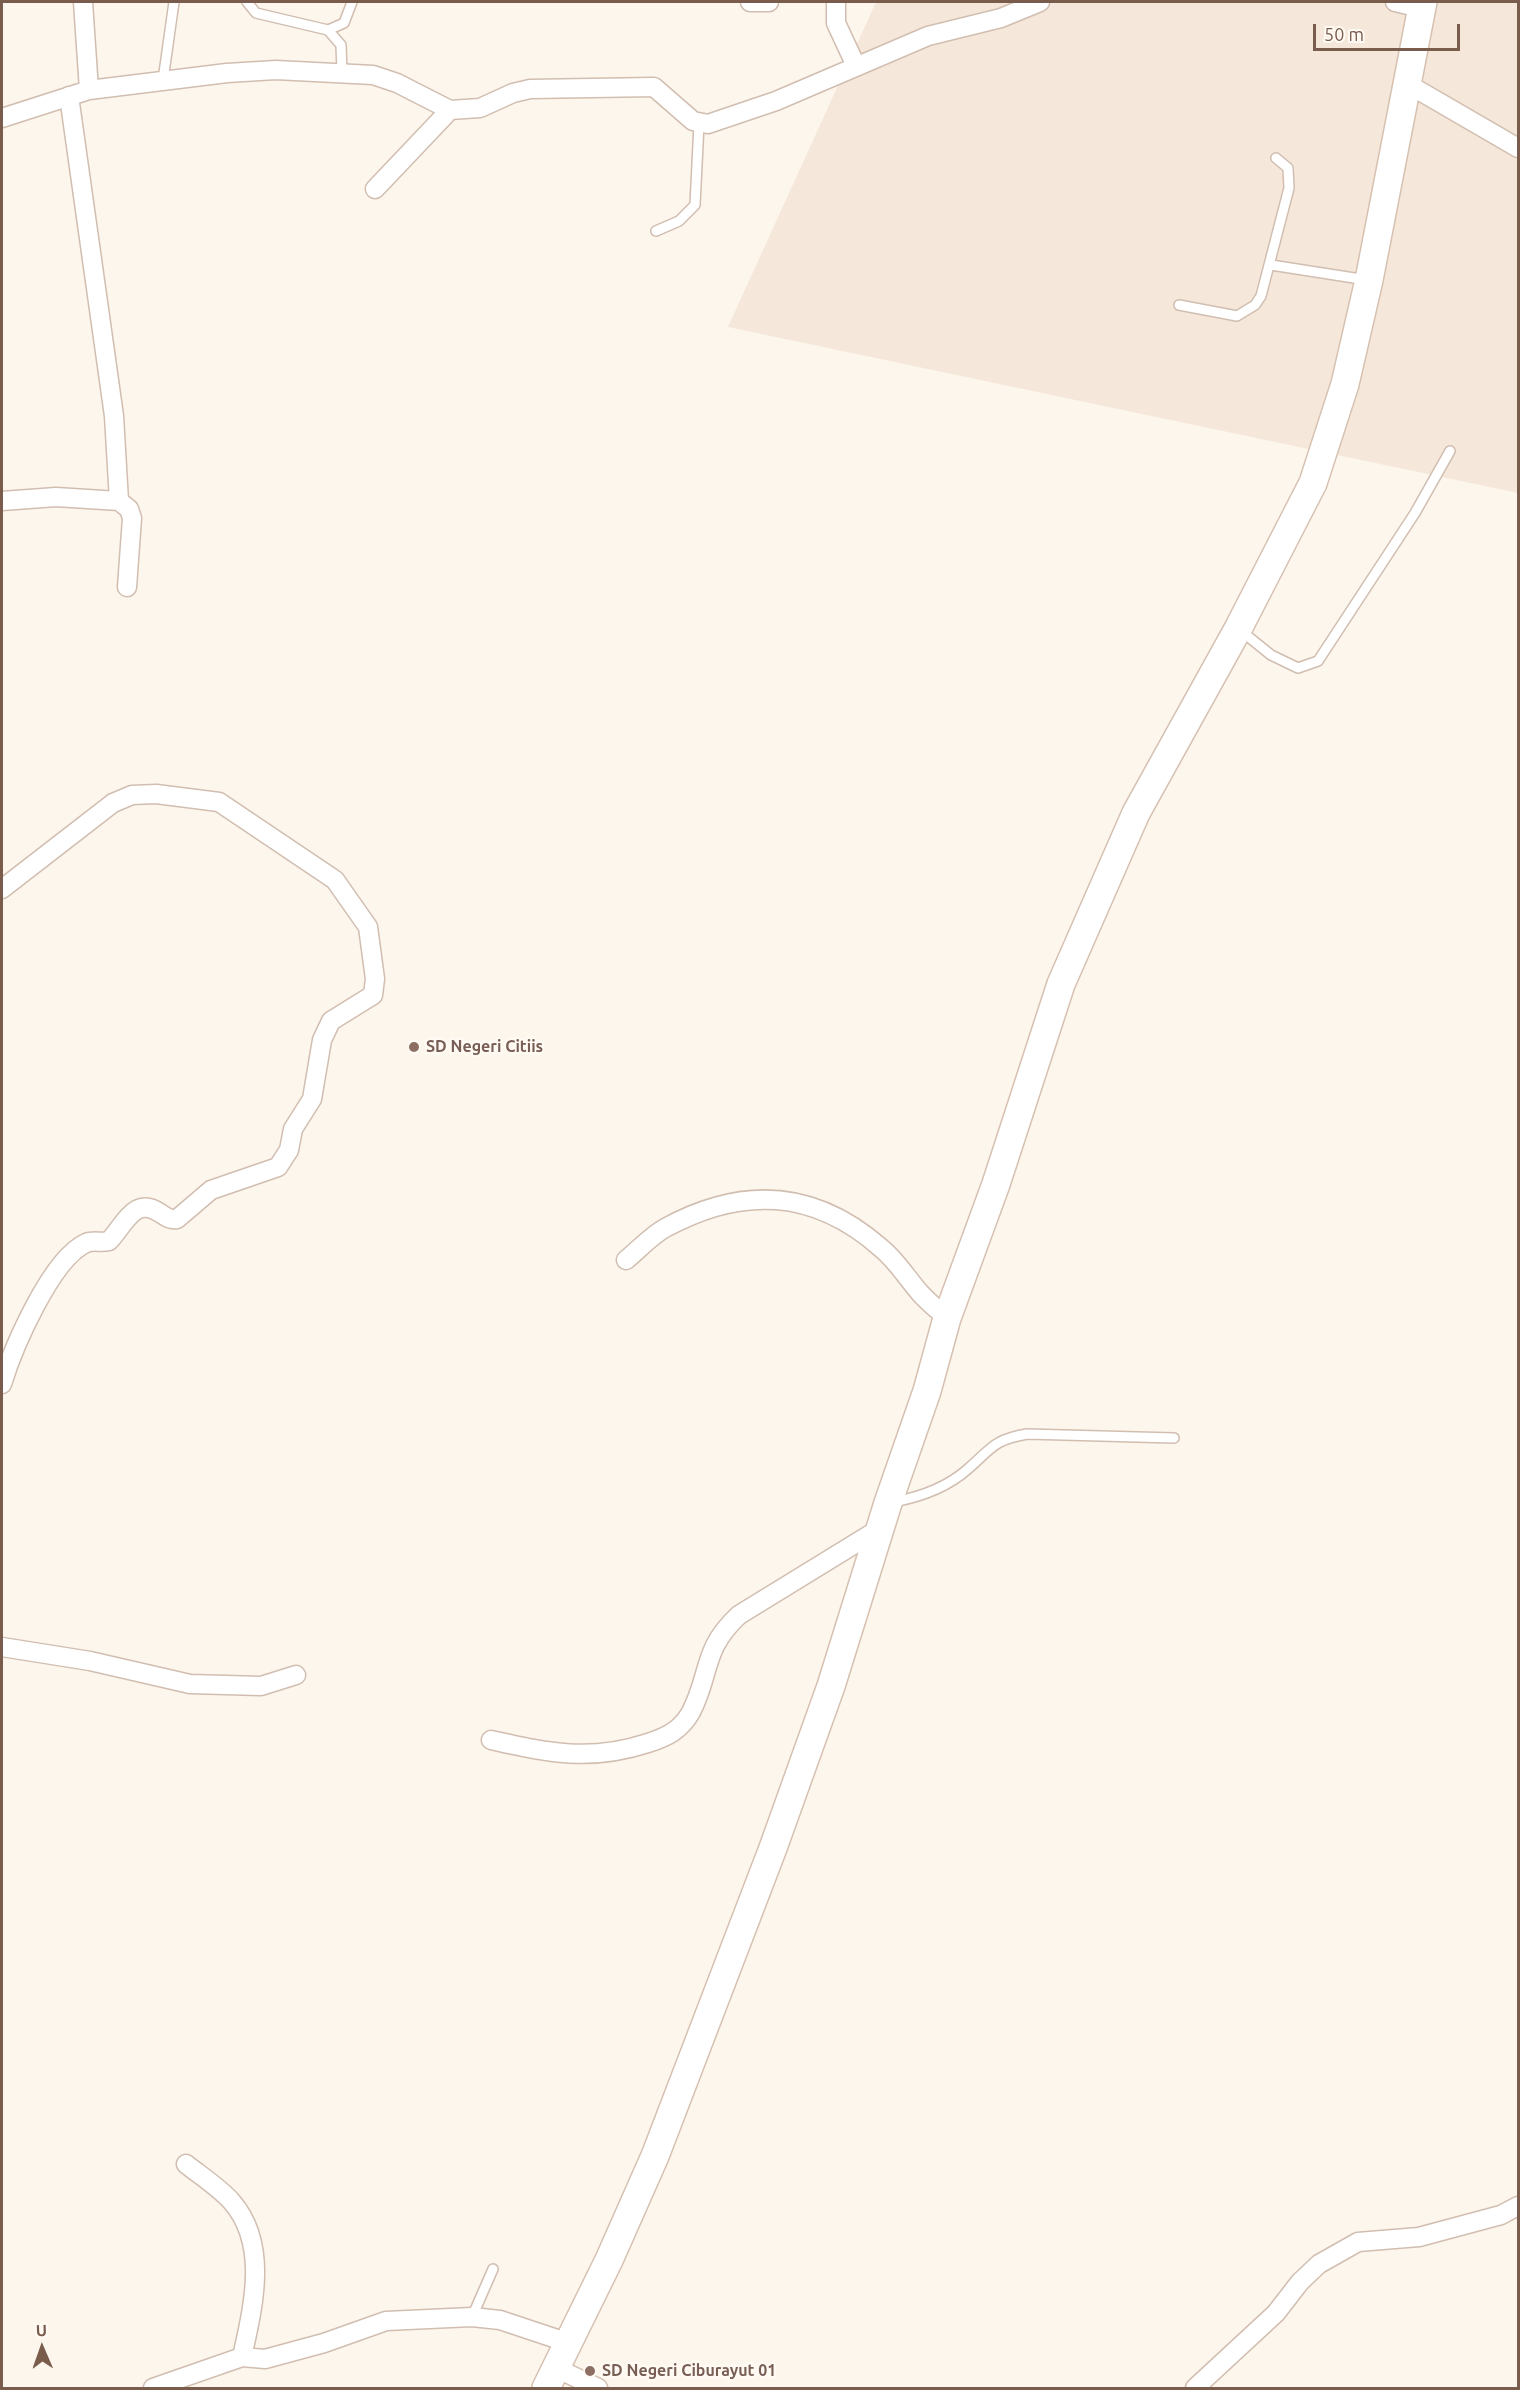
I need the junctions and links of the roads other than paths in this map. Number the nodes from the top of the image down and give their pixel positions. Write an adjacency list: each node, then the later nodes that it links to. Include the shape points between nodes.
1 (83, 2): 16 (street)
2 (174, 2): 14 (lane)
3 (247, 2): 11 (lane, via 256,13)
4 (352, 2): 11 (lane, via 344,23)
5 (750, 2): 6 (street)
6 (769, 2)
7 (836, 2): 12 (street, via 836,24)
8 (1040, 2): 12 (street, via 1001,18)
9 (1395, 2): 10 (street)
10 (1422, 5): 15 (main road)
11 (328, 30): 13 (lane, via 341,45)
12 (849, 53): 20 (street, via 731,117)
13 (342, 72): 14 (street, via 276,70); 18 (street, via 386,78)
14 (163, 80): 16 (street)
15 (1406, 83): 21 (street); 26 (main road)
16 (89, 90): 17 (street)
17 (69, 96): 19 (street); 30 (street, via 114,416)
18 (450, 110): 20 (street, via 480,108 513,93 549,88 650,86); 23 (street)
19 (2, 118)
20 (699, 124): 24 (lane, via 695,205 680,221)
21 (1518, 148)
22 (1276, 158): 25 (lane, via 1290,174)
23 (375, 189)
24 (656, 231)
25 (1271, 265): 26 (lane); 27 (lane, via 1262,296 1245,312 1228,316)
26 (1369, 280): 32 (main road, via 1345,384 1313,483)
27 (1179, 305)
28 (1450, 451): 32 (lane, via 1415,513 1318,661 1298,668 1271,655)
29 (2, 501): 30 (street, via 56,497)
30 (119, 501): 31 (street, via 129,509 132,518)
31 (127, 586)
32 (1238, 629): 35 (main road, via 1136,813 1061,984 996,1184)
33 (2, 889): 36 (street, via 113,803 132,795 219,802 336,880 368,927 375,979 373,995 331,1022 322,1040 312,1099 293,1129 289,1150 278,1167 211,1190 177,1219 150,1207 139,1208 109,1241 86,1243 73,1252 44,1291 12,1352)
34 (626, 1260): 35 (street, via 663,1229 706,1209 754,1200 802,1202 844,1220 882,1249)
35 (947, 1318): 38 (main road, via 927,1391)
36 (2, 1384)
37 (1174, 1438): 38 (lane, via 1027,1434 1011,1437 996,1442 969,1468 933,1491)
38 (888, 1503): 39 (main road)
39 (879, 1529): 42 (street, via 739,1615 724,1629 714,1643 691,1711 668,1737 618,1753 569,1754); 47 (main road, via 828,1696 737,1942 655,2157)
40 (2, 1647): 41 (street, via 201,1685 261,1686)
41 (296, 1676)
42 (491, 1740)
43 (186, 2164): 48 (street, via 231,2201 247,2222 255,2254 252,2312)
44 (1518, 2206): 52 (street, via 1491,2218 1419,2237 1358,2242 1320,2264 1276,2313)
45 (493, 2269): 46 (lane)
46 (472, 2317): 47 (street, via 500,2320); 48 (street, via 386,2320 265,2360)
47 (569, 2343): 49 (main road)
48 (242, 2357): 50 (street)
49 (551, 2378): 51 (street)
50 (153, 2388)
51 (598, 2388)
52 (1195, 2388)

